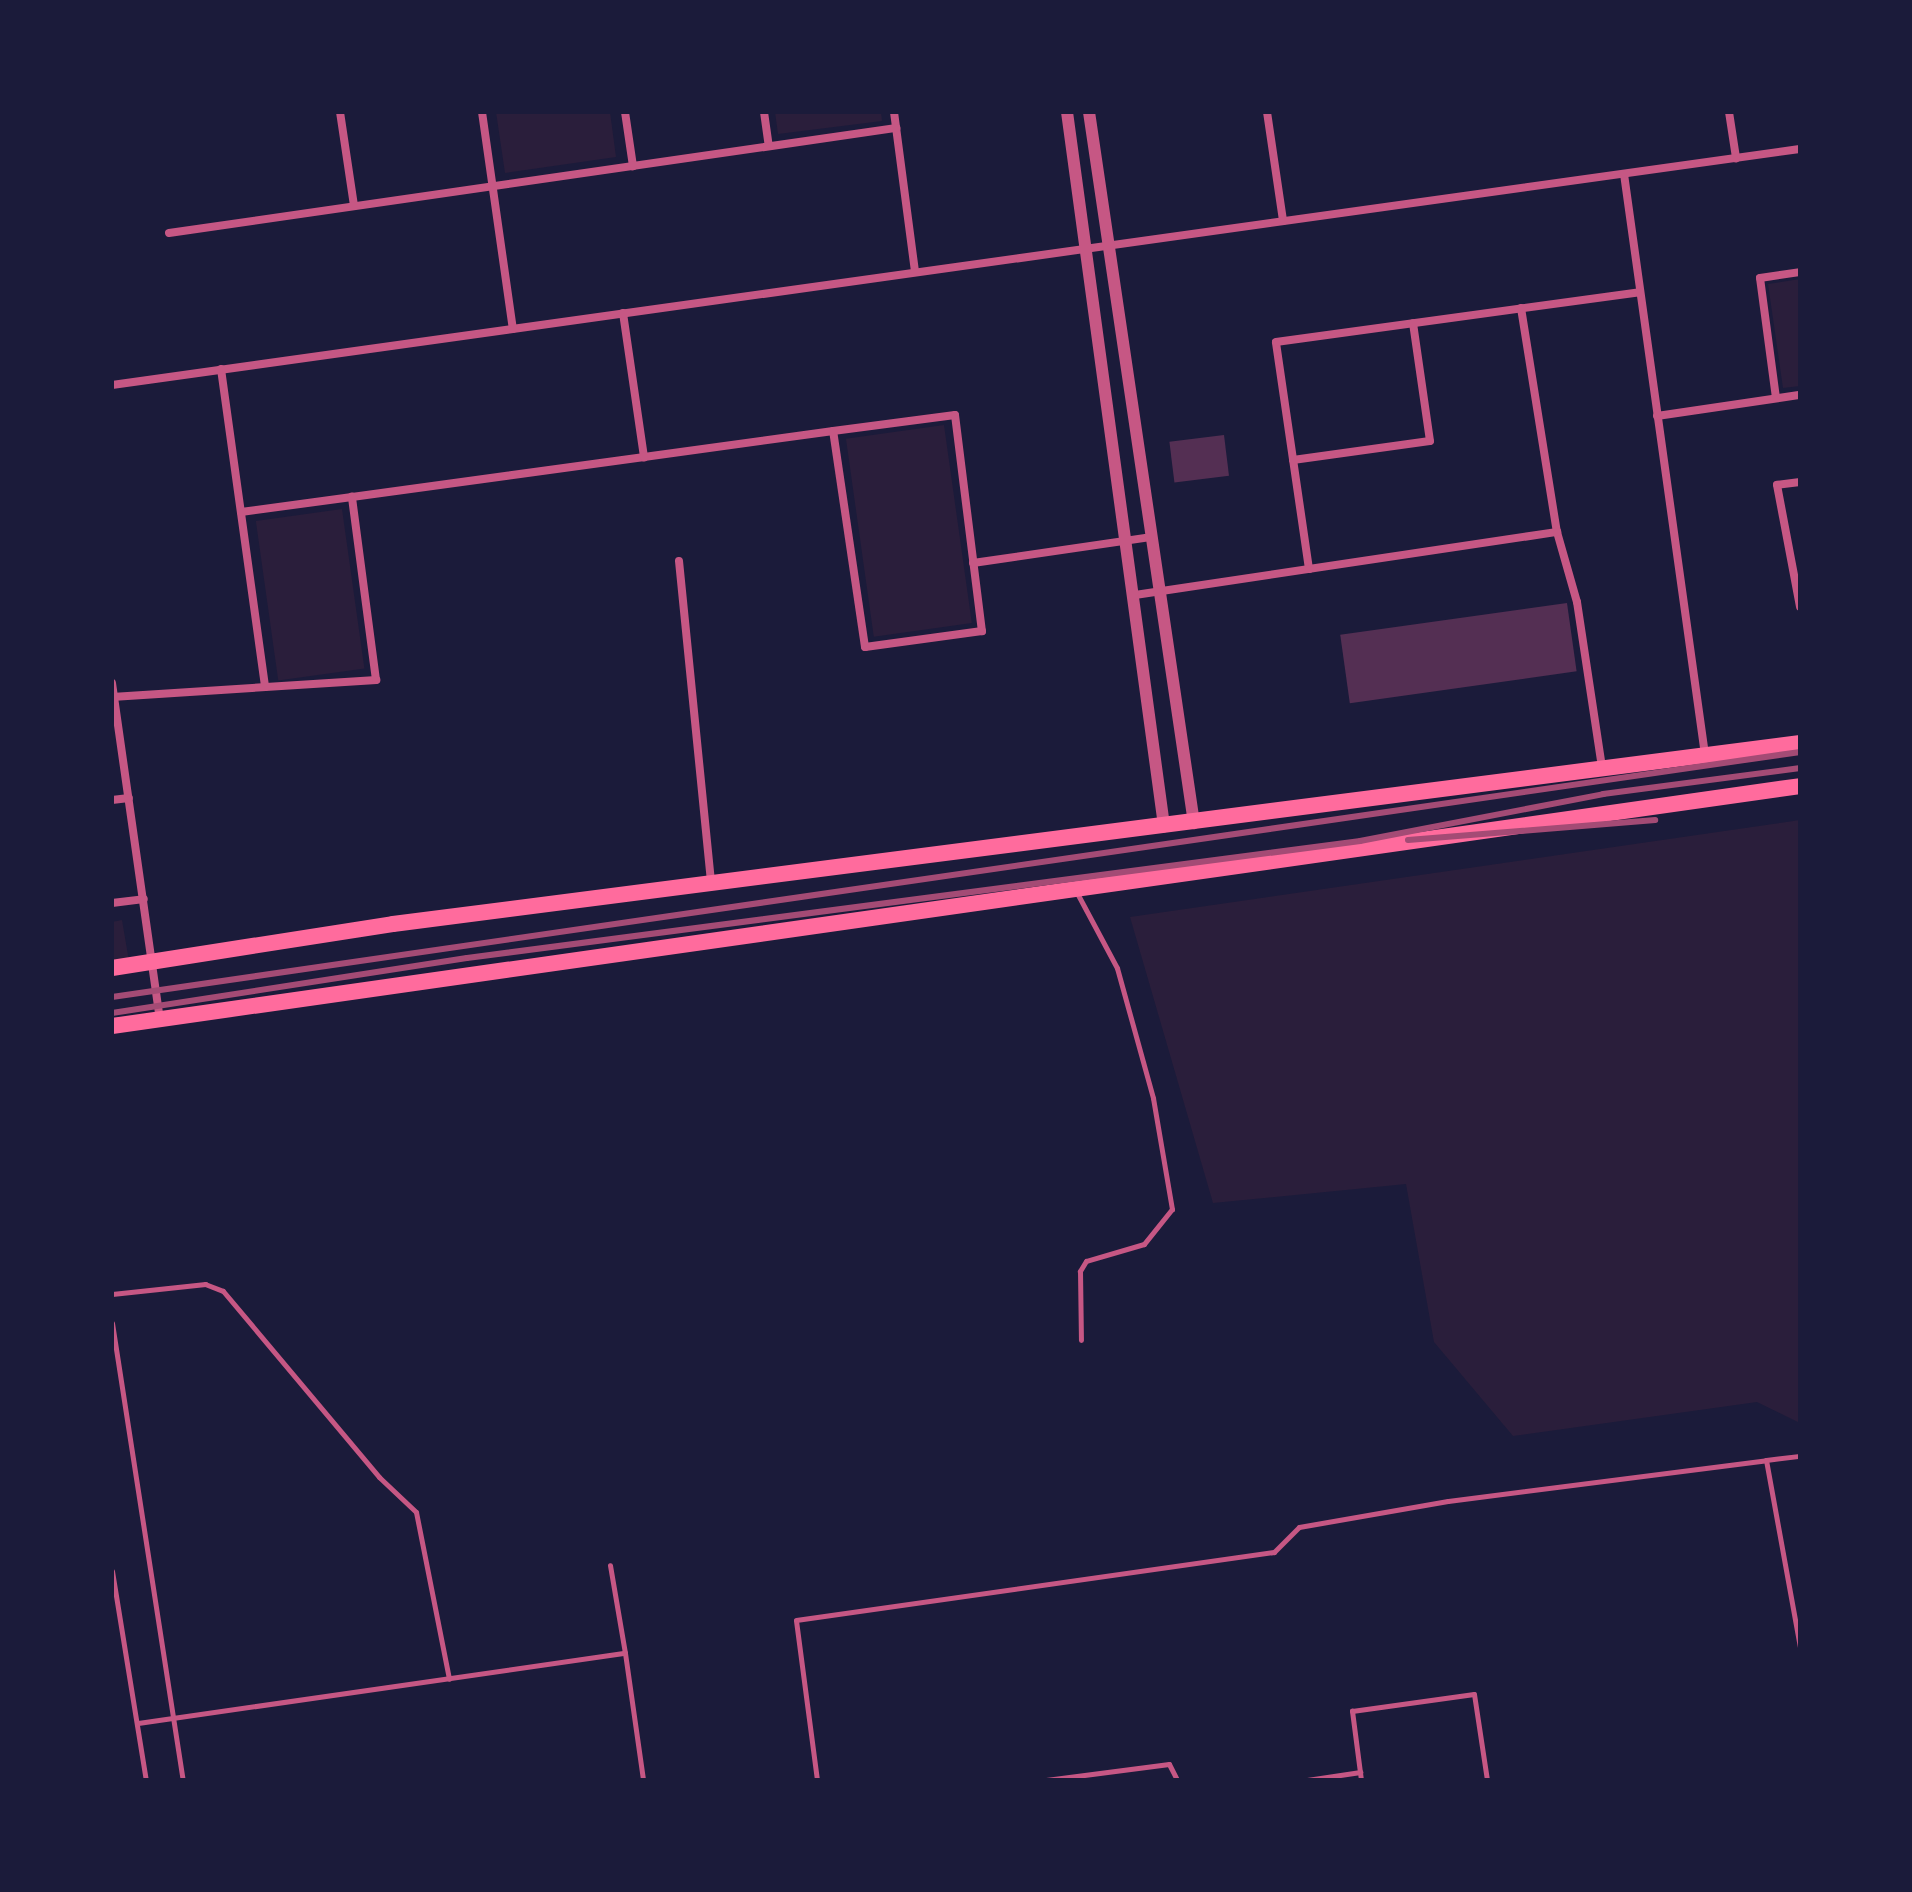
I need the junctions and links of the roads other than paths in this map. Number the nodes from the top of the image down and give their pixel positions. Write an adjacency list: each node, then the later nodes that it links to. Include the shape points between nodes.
1 (340, 112): 17 (street)
2 (482, 112): 16 (street)
3 (625, 112): 14 (street)
4 (764, 112): 11 (street)
5 (894, 112): 10 (street)
6 (1067, 112): 21 (street)
7 (1089, 112): 20 (street)
8 (1267, 112): 18 (street)
9 (1729, 112): 13 (street)
10 (896, 128): 11 (street); 22 (street)
11 (769, 146): 14 (street)
12 (1800, 149): 13 (street)
13 (1736, 158): 15 (street)
14 (633, 166): 16 (street)
15 (1624, 174): 18 (street); 24 (street)
16 (492, 186): 17 (street); 28 (street)
17 (354, 206): 19 (street)
18 (1283, 221): 20 (street)
19 (169, 233)
20 (1109, 245): 21 (street); 41 (street)
21 (1086, 248): 22 (street); 42 (street)
22 (915, 272): 26 (street)
23 (1800, 272): 32 (street, via 1760,278)
24 (1640, 292): 25 (street); 33 (street)
25 (1521, 308): 27 (street); 40 (street)
26 (623, 313): 28 (street); 35 (street)
27 (1413, 323): 36 (street, via 1430,441); 36 (street, via 1276,342)
28 (513, 329): 29 (street)
29 (221, 369): 30 (street); 39 (street)
30 (112, 385)
31 (1800, 395): 32 (street)
32 (1776, 398): 33 (street)
33 (1657, 416): 53 (street)
34 (833, 431): 35 (street); 44 (street, via 955,415); 44 (street, via 865,647 982,631)
35 (644, 457): 38 (street)
36 (1293, 460): 45 (street)
37 (1800, 482): 48 (street, via 1777,485)
38 (352, 497): 39 (street); 50 (street, via 376,680)
39 (241, 512): 50 (street)
40 (1557, 532): 45 (street); 54 (street, via 1577,602)
41 (1152, 537): 42 (street); 46 (street)
42 (1127, 540): 44 (street); 47 (street)
43 (679, 561): 60 (street)
44 (973, 563)
45 (1309, 569): 46 (street)
46 (1160, 591): 47 (street); 58 (street)
47 (1135, 595): 59 (street)
48 (1800, 607)
49 (112, 683): 51 (street)
50 (265, 687): 51 (street)
51 (113, 697): 56 (street)
52 (1800, 743): 53 (main road)
53 (1705, 755): 54 (main road)
54 (1602, 767): 58 (main road)
55 (1800, 786): 61 (main road)
56 (129, 798): 57 (street); 62 (street)
57 (112, 800)
58 (1194, 823): 59 (main road)
59 (1164, 826): 60 (main road)
60 (711, 885): 64 (main road, via 393,924)
61 (1075, 889): 66 (main road); 70 (lane, via 1117,968 1153,1098 1172,1209 1144,1244 1086,1261 1080,1271)
62 (144, 899): 63 (street); 64 (street)
63 (112, 903)
64 (151, 961): 65 (main road); 66 (street)
65 (112, 968)
66 (160, 1019): 67 (main road)
67 (112, 1026)
68 (112, 1294): 78 (lane, via 205,1284 223,1291 379,1477 416,1512)
69 (112, 1323): 79 (lane)
70 (1081, 1340)
71 (1800, 1456): 72 (lane)
72 (1766, 1460): 75 (lane); 86 (lane, via 1448,1501 1299,1527 1274,1552 796,1620)
73 (610, 1565): 77 (lane)
74 (112, 1571): 80 (lane)
75 (1800, 1639): 76 (lane)
76 (1800, 1647)
77 (625, 1653): 78 (lane); 85 (lane)
78 (449, 1679): 79 (lane)
79 (175, 1719): 80 (lane); 84 (lane)
80 (138, 1723): 83 (lane)
81 (1360, 1772): 89 (lane); 90 (lane); 91 (lane, via 1352,1711 1474,1694)
82 (1078, 1778): 87 (lane); 88 (lane, via 1169,1764)
83 (146, 1780)
84 (183, 1780)
85 (643, 1780)
86 (817, 1780)
87 (1046, 1780)
88 (1177, 1780)
89 (1307, 1780)
90 (1361, 1780)
91 (1487, 1780)

